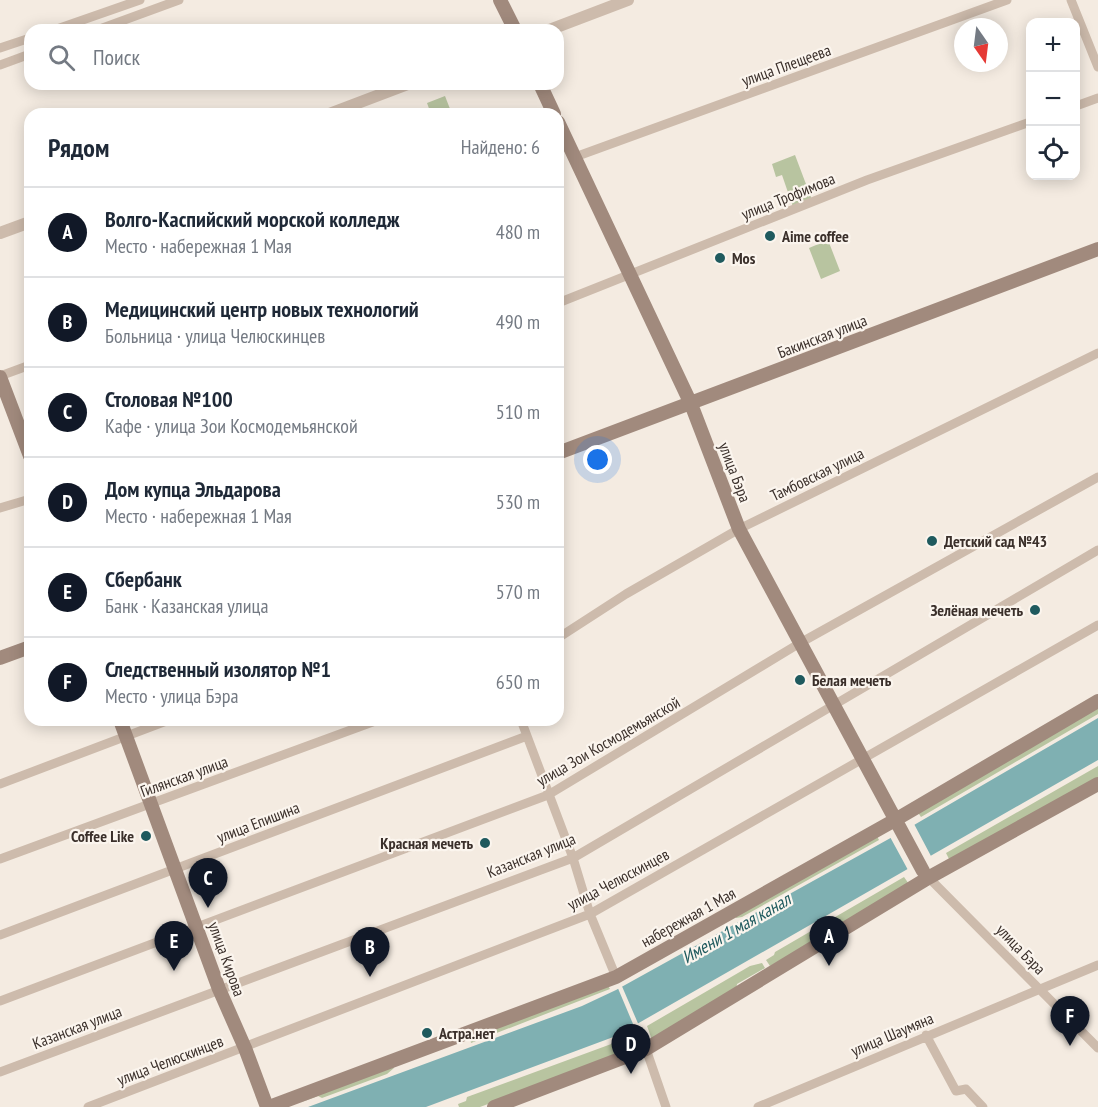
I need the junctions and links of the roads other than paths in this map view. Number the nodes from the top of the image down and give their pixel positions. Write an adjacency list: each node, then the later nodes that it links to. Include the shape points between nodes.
1 (140, 0): 7 (street)
2 (179, 0): 8 (street)
3 (500, 0): 9 (main road)
4 (628, 0): 10 (street)
5 (1007, 0): 24 (street, улица Плещеева)
6 (1071, 0): 15 (street)
7 (71, 24)
8 (113, 24)
9 (512, 24)
10 (564, 24)
11 (24, 40): 12 (street)
12 (0, 48)
13 (24, 56): 14 (street)
14 (0, 65)
15 (1098, 67)
16 (392, 90): 20 (street)
17 (543, 90): 21 (main road)
18 (1098, 98): 19 (street)
19 (1080, 105)
20 (345, 108)
21 (551, 108)
22 (1026, 123): 28 (street, улица Трофимова, via 867,180)
23 (564, 135): 24 (main road, улица Бэра)
24 (575, 158): 28 (main road, улица Бэра)
25 (24, 224): 26 (street)
26 (0, 233)
27 (1098, 249): 33 (main road, Бакинская улица)
28 (632, 276): 29 (street, улица Трофимова); 33 (main road, улица Бэра)
29 (564, 301)
30 (1098, 353): 39 (street, Тамбовская улица)
31 (24, 367): 32 (street)
32 (0, 377): 34 (main road)
33 (691, 404): 35 (main road, Бакинская улица); 39 (main road, улица Бэра)
34 (24, 440)
35 (564, 451)
36 (1098, 477): 43 (street, улица Зои Космодемьянской)
37 (24, 501): 38 (street)
38 (0, 508)
39 (739, 529): 42 (street, Тамбовская улица); 43 (main road, улица Бэра)
40 (1098, 550): 47 (street, Казанская улица)
41 (1098, 625): 54 (street, улица Челюскинцев)
42 (564, 634)
43 (800, 643): 47 (main road, улица Бэра); 57 (street, улица Зои Космодемьянской)
44 (24, 649): 45 (main road)
45 (0, 658)
46 (1098, 701): 59 (main road, набережная 1 Мая)
47 (832, 704): 54 (main road, улица Бэра); 60 (street, Казанская улица)
48 (122, 726): 52 (main road, улица Кирова)
49 (152, 726): 52 (street)
50 (362, 726): 58 (street, Гилянская улица)
51 (523, 726): 53 (street)
52 (125, 736): 55 (street); 58 (main road, улица Кирова)
53 (527, 736): 57 (street); 62 (street, улица Епишина)
54 (863, 759): 59 (main road, улица Бэра); 64 (street, улица Челюскинцев)
55 (0, 784)
56 (1098, 784): 63 (main road)
57 (548, 795): 60 (street); 65 (street, улица Зои Космодемьянской)
58 (151, 804): 61 (street, Гилянская улица); 62 (main road, улица Кирова)
59 (897, 823): 63 (main road, улица Бэра); 68 (main road, набережная 1 Мая)
60 (573, 858): 64 (street); 69 (street, Казанская улица)
61 (0, 859)
62 (176, 870): 65 (main road, улица Кирова); 66 (street, улица Епишина)
63 (926, 874): 70 (street, улица Бэра); 75 (main road)
64 (590, 914): 68 (street); 73 (street, улица Челюскинцев)
65 (197, 927): 69 (main road, улица Кирова); 71 (street, улица Зои Космодемьянской)
66 (0, 935)
67 (1098, 965): 70 (street, улица Шаумяна)
68 (616, 977): 78 (main road, набережная 1 Мая)
69 (219, 989): 73 (main road, улица Кирова); 76 (street, Казанская улица)
70 (1038, 990): 72 (street, улица Шаумяна); 74 (street, улица Бэра)
71 (0, 1001)
72 (926, 1035): 81 (street, улица Шаумяна); 82 (street, via 956,1091 966,1089)
73 (245, 1048): 77 (street, улица Челюскинцев); 78 (main road, улица Кирова)
74 (1098, 1048)
75 (646, 1049): 79 (main road); 80 (street)
76 (0, 1072)
77 (88, 1107)
78 (268, 1107)
79 (494, 1107)
80 (666, 1107)
81 (758, 1107)
82 (983, 1107)

